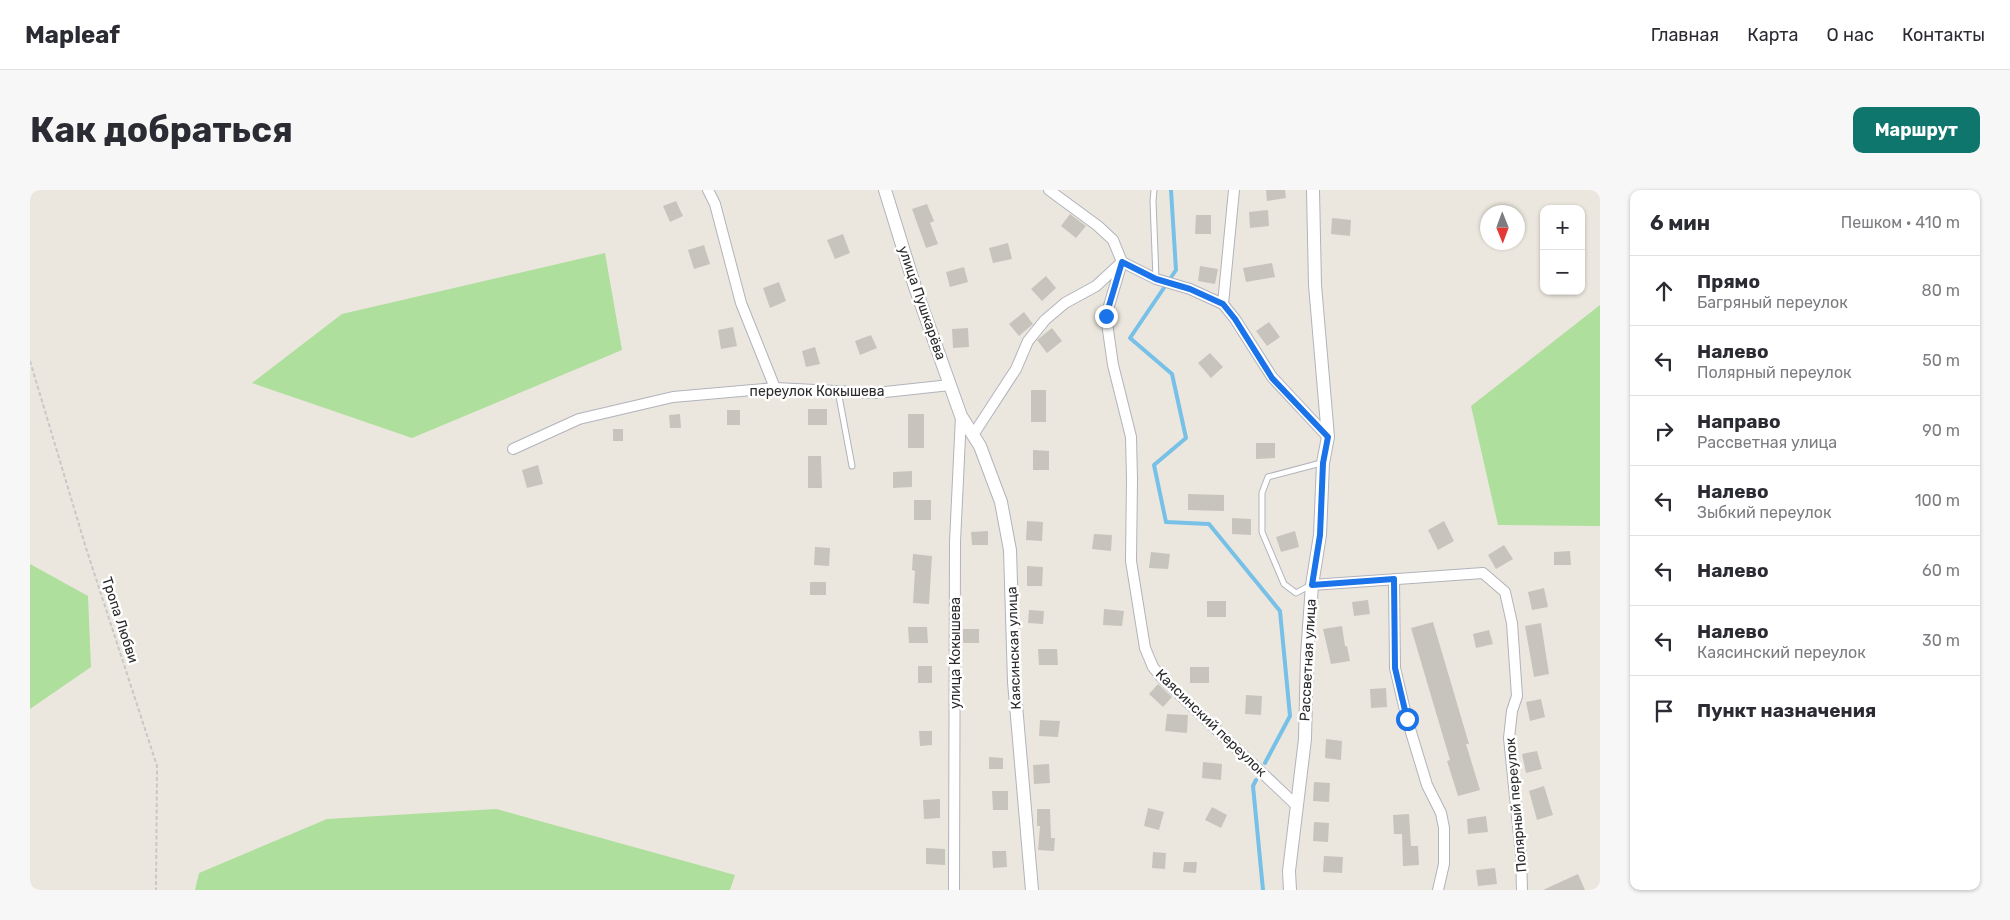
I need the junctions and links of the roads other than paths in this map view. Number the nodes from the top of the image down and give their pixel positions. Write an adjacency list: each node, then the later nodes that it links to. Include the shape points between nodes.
1 (708, 190): 11 (street, via 715,204 742,303)
2 (885, 190): 10 (street, улица Пушкарёва)
3 (1050, 190): 7 (street, via 1113,240)
4 (1154, 190): 8 (lane)
5 (1234, 190): 9 (street)
6 (1313, 190): 15 (street, Рассветная улица, via 1315,285)
7 (1122, 262): 8 (street); 14 (street, via 1096,286 1065,303 1045,320 1028,340 1016,370); 21 (street, Каясинский переулок, via 1106,316 1112,365 1130,437 1132,561 1145,648 1162,678)
8 (1158, 280): 9 (street, via 1190,289)
9 (1223, 304): 15 (street, via 1272,378)
10 (950, 385): 12 (street, переулок Кокышева, via 876,393); 13 (street, улица Пушкарёва)
11 (775, 388): 12 (street, переулок Кокышева); 16 (street, переулок Кокышева, via 672,397 579,419)
12 (838, 391): 18 (lane)
13 (961, 416): 14 (street, Каясинская улица); 22 (street, улица Кокышева, via 955,542)
14 (973, 435): 23 (street, Каясинская улица, via 1001,502 1010,550 1014,682)
15 (1328, 437): 17 (street, Рассветная улица)
16 (513, 449)
17 (1323, 463): 20 (street, Рассветная улица, via 1320,535); 20 (lane, via 1268,477 1262,493 1262,532 1284,584 1296,593)
18 (852, 466)
19 (1394, 579): 20 (street, Полярный переулок); 25 (street, via 1395,668 1427,785 1441,813 1444,828 1444,864); 26 (street, Полярный переулок, via 1483,572 1505,592 1512,623 1517,696 1509,738 1522,855)
20 (1312, 585): 21 (street, Рассветная улица, via 1305,739)
21 (1296, 805): 24 (street, Рассветная улица)
22 (954, 890)
23 (1032, 890)
24 (1290, 890)
25 (1438, 890)
26 (1522, 890)

